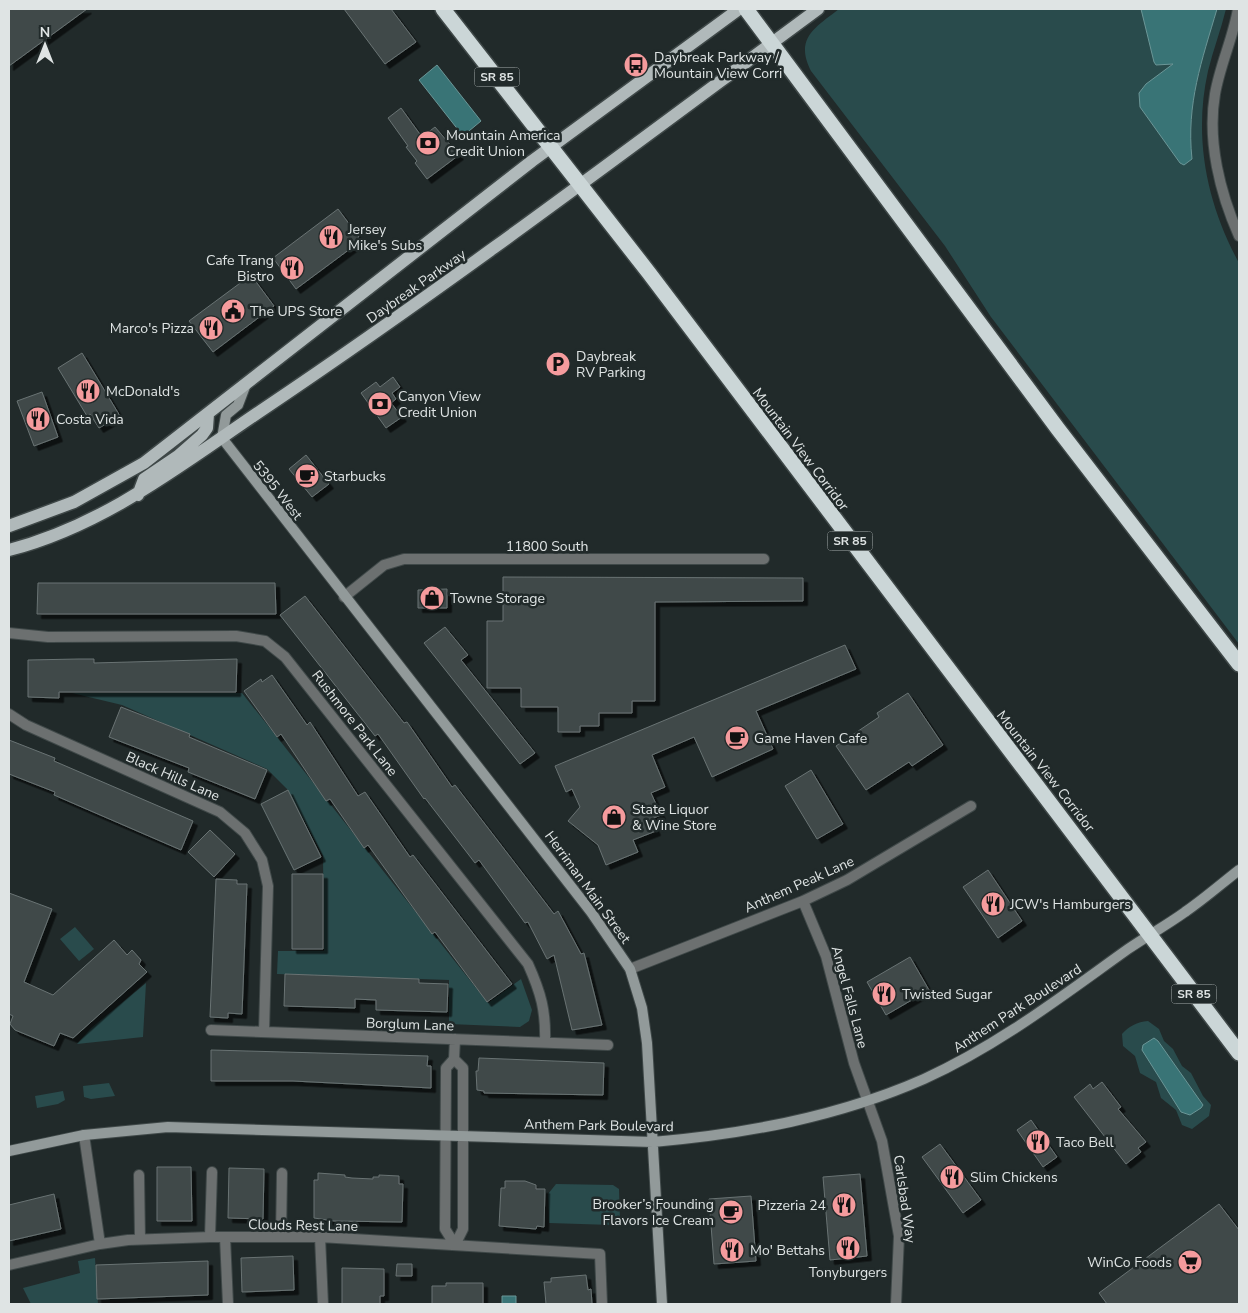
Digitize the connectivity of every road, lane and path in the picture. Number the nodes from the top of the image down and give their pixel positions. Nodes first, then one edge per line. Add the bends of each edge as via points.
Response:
1 (443, 9) edge
2 (739, 9) edge
3 (746, 9) edge
4 (818, 9) edge
5 (1238, 9) edge
6 (772, 43) junction
7 (552, 146) junction
8 (581, 184) junction
9 (1239, 236) edge
10 (246, 384) junction
11 (208, 414) junction
12 (222, 438) junction
13 (138, 495) junction
14 (9, 526) edge
15 (9, 550) edge
16 (313, 558) joint
17 (764, 559) dead end
18 (344, 597) junction
19 (9, 633) edge
20 (1239, 664) edge
21 (9, 714) edge
22 (971, 806) dead end
23 (1239, 870) edge
24 (804, 901) junction
25 (1150, 934) junction
26 (630, 969) junction
27 (212, 1030) dead end
28 (264, 1032) junction
29 (455, 1039) junction
30 (545, 1042) junction
31 (608, 1045) dead end
32 (1239, 1053) edge
33 (454, 1059) junction
34 (868, 1101) junction
35 (84, 1135) junction
36 (446, 1136) junction
37 (462, 1136) junction
38 (653, 1142) junction
39 (9, 1151) edge
40 (212, 1172) dead end
41 (282, 1173) dead end
42 (138, 1175) dead end
43 (281, 1236) junction
44 (210, 1237) junction
45 (225, 1237) junction
46 (320, 1237) junction
47 (140, 1239) junction
48 (100, 1244) junction
49 (455, 1245) junction
50 (9, 1265) edge
51 (228, 1304) edge
52 (323, 1304) edge
53 (602, 1304) edge
54 (662, 1304) edge
55 (896, 1304) edge

1 - 7 highway, Mountain View Corridor / SR 85
2 - 7 main road, Daybreak Parkway
3 - 6 highway
4 - 6 main road, Daybreak Parkway
5 - 9 street via 1219,76 1214,116 1219,173
6 - 8 main road, Daybreak Parkway
6 - 20 highway via 1058,429
7 - 8 highway, Mountain View Corridor / SR 85
7 - 10 main road, Daybreak Parkway
8 - 12 main road, Daybreak Parkway via 436,291
8 - 25 highway, Mountain View Corridor / SR 85
10 - 11 main road, Daybreak Parkway
10 - 12 main road via 238,405 226,415
11 - 13 main road via 207,428 202,435 144,479
11 - 14 main road, Daybreak Parkway via 118,479 74,502
12 - 13 main road, Daybreak Parkway
12 - 16 main road, 5395 West
13 - 15 main road, Daybreak Parkway via 68,530
16 - 18 main road, Herriman Main Street
17 - 18 street, 11800 South via 404,559 384,565
18 - 26 main road, Herriman Main Street via 535,838
19 - 30 street, Rushmore Park Lane via 236,636 265,641 285,657 528,964 541,993 546,1018
21 - 28 street, Black Hills Lane via 26,725 220,812 245,833 262,860 268,886
22 - 24 street, Anthem Peak Lane via 847,880
23 - 25 main road, Anthem Park Boulevard via 1185,912
24 - 26 street, Anthem Peak Lane
24 - 34 street, Angel Falls Lane via 826,956 844,1028
25 - 32 highway, Mountain View Corridor / SR 85
25 - 34 main road, Anthem Park Boulevard via 1072,991 974,1054 924,1079
26 - 38 main road, Herriman Main Street via 642,1008 647,1043
27 - 28 street, Borglum Lane
28 - 29 street, Borglum Lane
29 - 30 street, Borglum Lane
29 - 33 street
30 - 31 street, Borglum Lane
33 - 36 street via 446,1068
33 - 37 street via 463,1068
34 - 38 main road, Anthem Park Boulevard via 785,1124 721,1136
34 - 55 street, Carlsbad Way via 882,1141 898,1236
35 - 36 main road, Anthem Park Boulevard via 168,1128
35 - 39 main road, Anthem Park Boulevard
35 - 48 street
36 - 37 main road, Anthem Park Boulevard
36 - 49 street via 446,1229
37 - 38 main road, Anthem Park Boulevard
37 - 49 street via 463,1229
38 - 54 main road, Herriman Main Street
40 - 44 street
41 - 43 street
42 - 47 street
43 - 45 street, Clouds Rest Lane
43 - 46 street, Clouds Rest Lane
44 - 45 street, Clouds Rest Lane
44 - 47 street, Clouds Rest Lane
45 - 51 street
46 - 49 street, Clouds Rest Lane
46 - 52 street
47 - 48 street, Clouds Rest Lane
48 - 50 street, Clouds Rest Lane
49 - 53 street, Clouds Rest Lane via 600,1254

